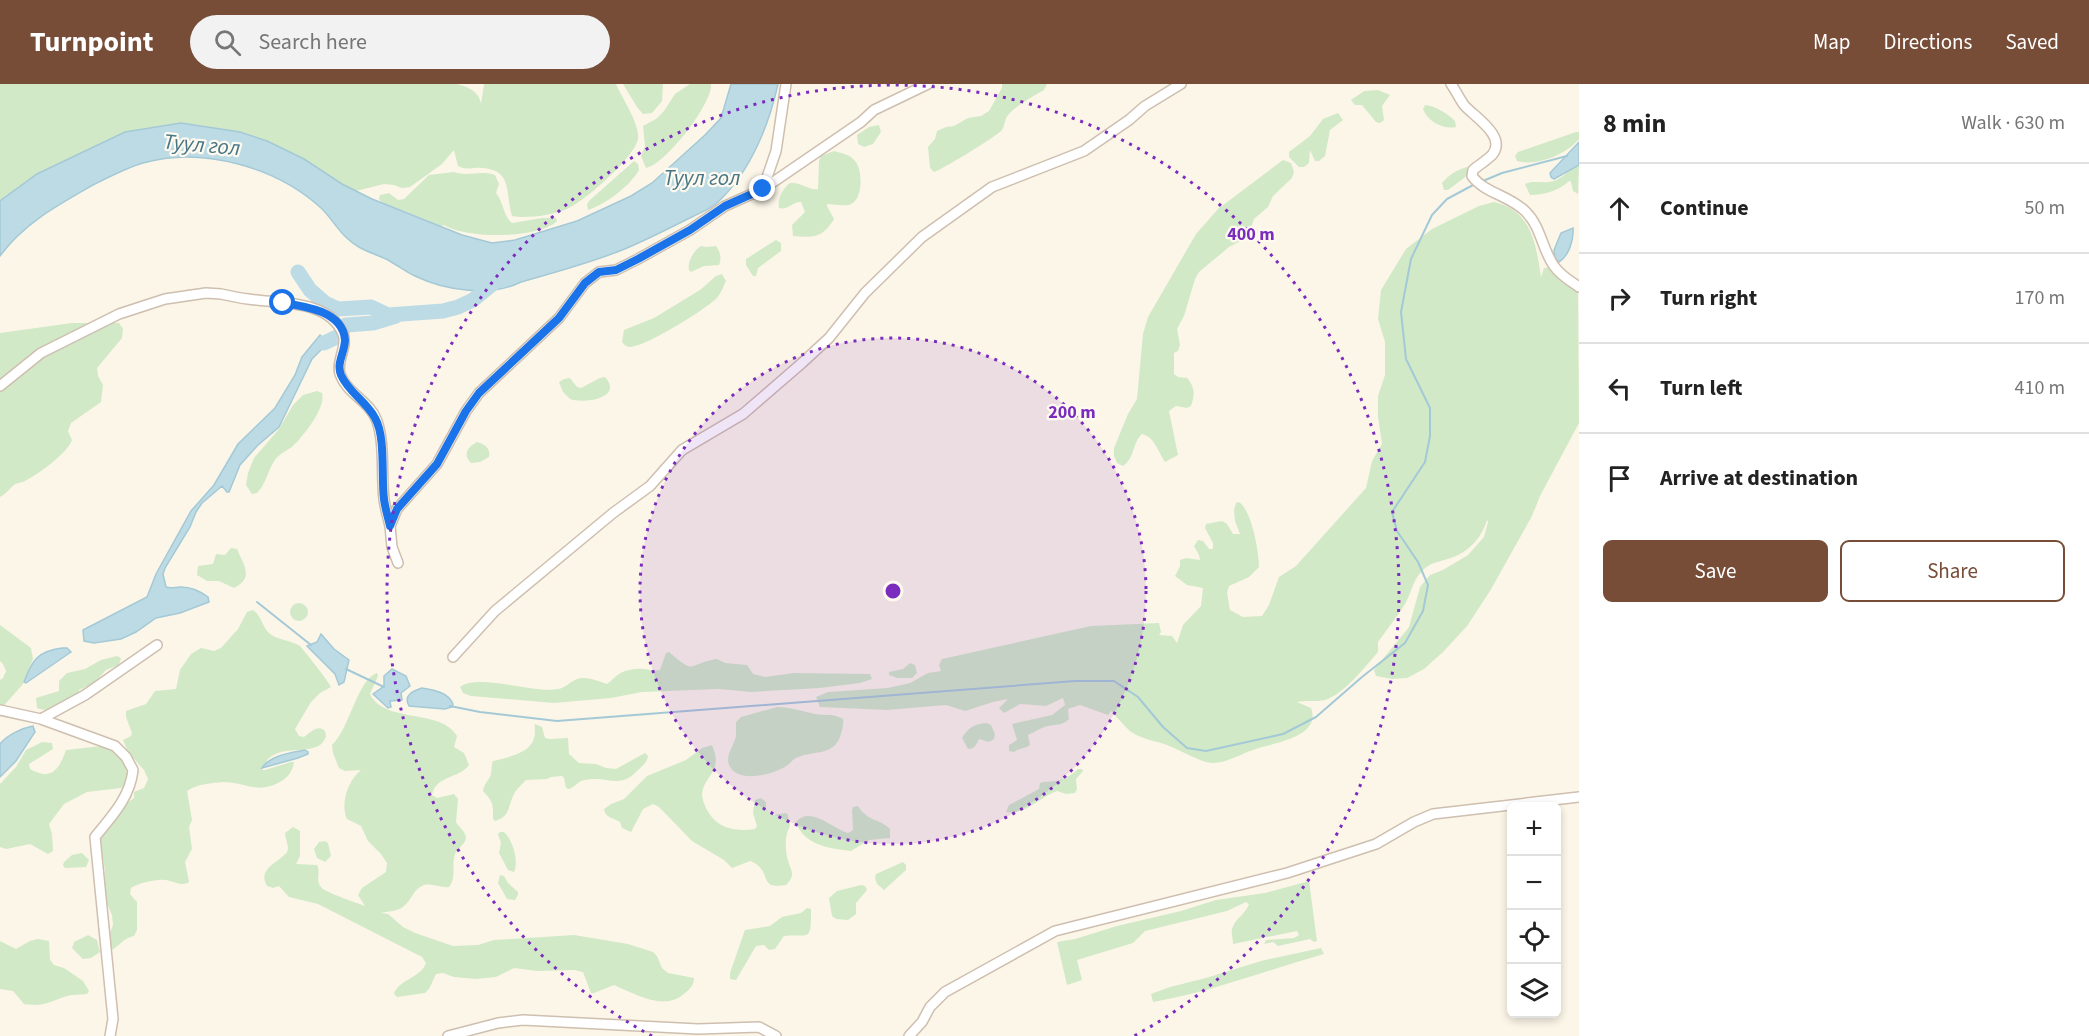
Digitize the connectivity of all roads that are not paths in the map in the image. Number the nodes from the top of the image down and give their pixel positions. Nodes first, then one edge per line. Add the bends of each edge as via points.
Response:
1 (786, 84) edge
2 (928, 84) edge
3 (1181, 84) edge
4 (1451, 84) edge
5 (763, 189) junction
6 (1579, 286) edge
7 (0, 386) edge
8 (390, 526) junction
9 (398, 563) dead end
10 (157, 645) dead end
11 (453, 657) dead end
12 (0, 710) edge
13 (41, 719) junction
14 (1579, 797) edge
15 (110, 1036) edge
16 (448, 1036) edge
17 (776, 1036) edge
18 (909, 1036) edge

1 - 5 street via 776,151
2 - 5 street via 874,110
3 - 11 street via 1084,151 992,187 922,237 865,292 829,338 802,363 743,414 682,450 650,486 495,611
4 - 6 street via 1495,138 1492,154 1473,170 1472,176 1477,183 1523,209 1534,221 1554,266
5 - 8 street via 725,206 638,259 616,270 599,272 585,283 559,318 479,393 437,464 397,509
7 - 8 street via 41,353 119,314 165,298 221,294 315,309 332,318 342,331 345,341 339,372 376,419
8 - 9 street
10 - 13 street via 85,695
12 - 13 street
13 - 15 street via 115,746 133,770 128,792 94,837 113,1019
14 - 18 street via 1433,814 1376,844 1287,873 1055,931 945,992
16 - 17 street via 523,1020 698,1029 759,1027

